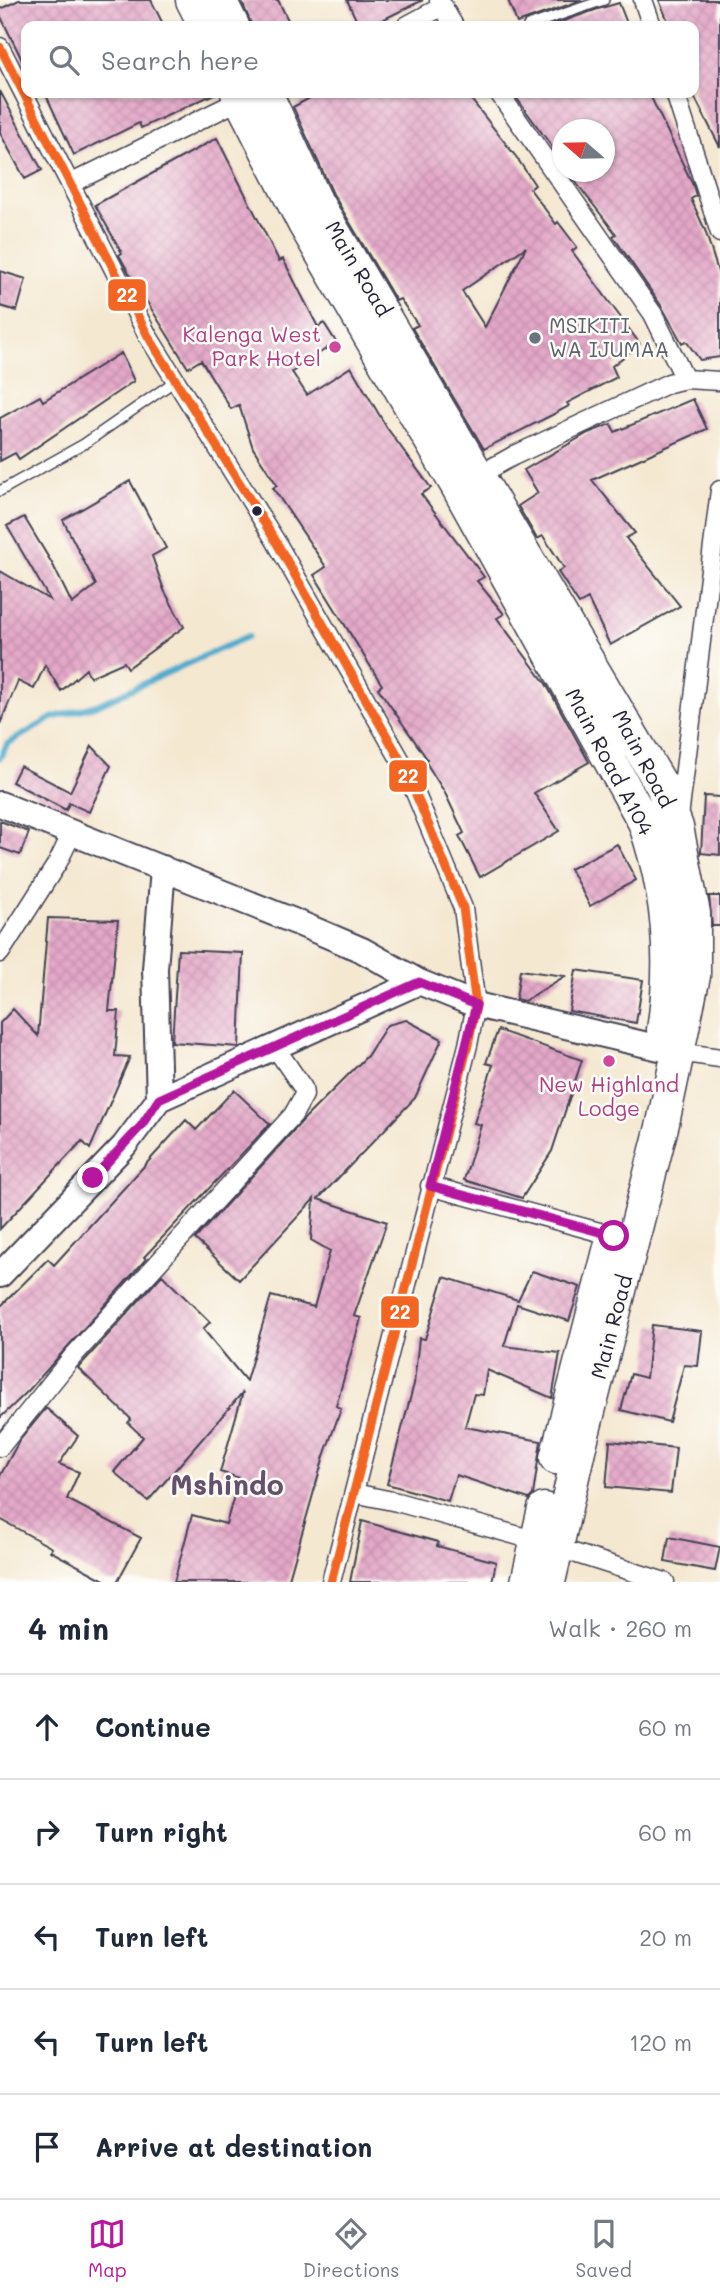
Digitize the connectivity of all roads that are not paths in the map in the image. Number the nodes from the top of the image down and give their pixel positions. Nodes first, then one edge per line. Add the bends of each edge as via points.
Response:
1 (192, 0) edge
2 (220, 0) edge
3 (604, 0) edge
4 (643, 0) edge
5 (446, 2) edge
6 (202, 21) edge
7 (230, 21) edge
8 (414, 21) edge
9 (452, 21) edge
10 (543, 21) edge
11 (650, 21) edge
12 (0, 47) edge
13 (21, 88) edge
14 (26, 98) edge
15 (255, 98) edge
16 (260, 98) edge
17 (260, 98) edge
18 (502, 98) edge
19 (678, 98) edge
20 (70, 184) junction
21 (720, 233) edge
22 (685, 379) junction
23 (175, 381) junction
24 (720, 381) edge
25 (479, 475) junction
26 (720, 490) edge
27 (0, 491) edge
28 (0, 804) edge
29 (663, 830) junction
30 (72, 833) junction
31 (163, 868) junction
32 (0, 953) edge
33 (419, 982) junction
34 (476, 1005) junction
35 (275, 1047) junction
36 (669, 1050) junction
37 (720, 1058) edge
38 (159, 1099) junction
39 (430, 1186) junction
40 (614, 1236) junction
41 (0, 1275) edge
42 (0, 1447) edge
43 (354, 1493) junction
44 (548, 1545) junction
45 (331, 1582) edge
46 (527, 1582) edge
47 (550, 1582) edge
48 (665, 1582) edge

1 - 6 highway
2 - 7 highway
3 - 10 lane
4 - 11 street
5 - 8 street
5 - 9 street
12 - 13 street
14 - 20 street
15 - 20 street
16 - 25 highway, Main Road
17 - 29 highway, Main Road A104 via 304,224
18 - 22 street via 653,314
19 - 21 street
20 - 23 street
22 - 24 street
22 - 25 street via 628,401
23 - 27 lane via 84,444
23 - 34 street via 275,540 405,768 463,908
25 - 29 highway, Main Road via 662,786
26 - 29 street
28 - 30 street
29 - 36 highway, Main Road A104 via 660,868 668,928
30 - 31 street
30 - 32 street
31 - 33 street via 362,950
31 - 38 street via 155,969
33 - 34 street
33 - 35 street
34 - 36 street
34 - 39 street
35 - 38 street
35 - 42 street via 303,1088 293,1115 74,1355
36 - 37 street
36 - 40 highway, Main Road A104
36 - 44 highway, Main Road via 660,1136 579,1450
38 - 41 street via 124,1146
39 - 40 street
39 - 43 street
40 - 44 highway, Main Road A104 via 571,1388
43 - 44 street
43 - 45 street
44 - 46 highway, Main Road A104
44 - 47 highway, Main Road
44 - 48 street

